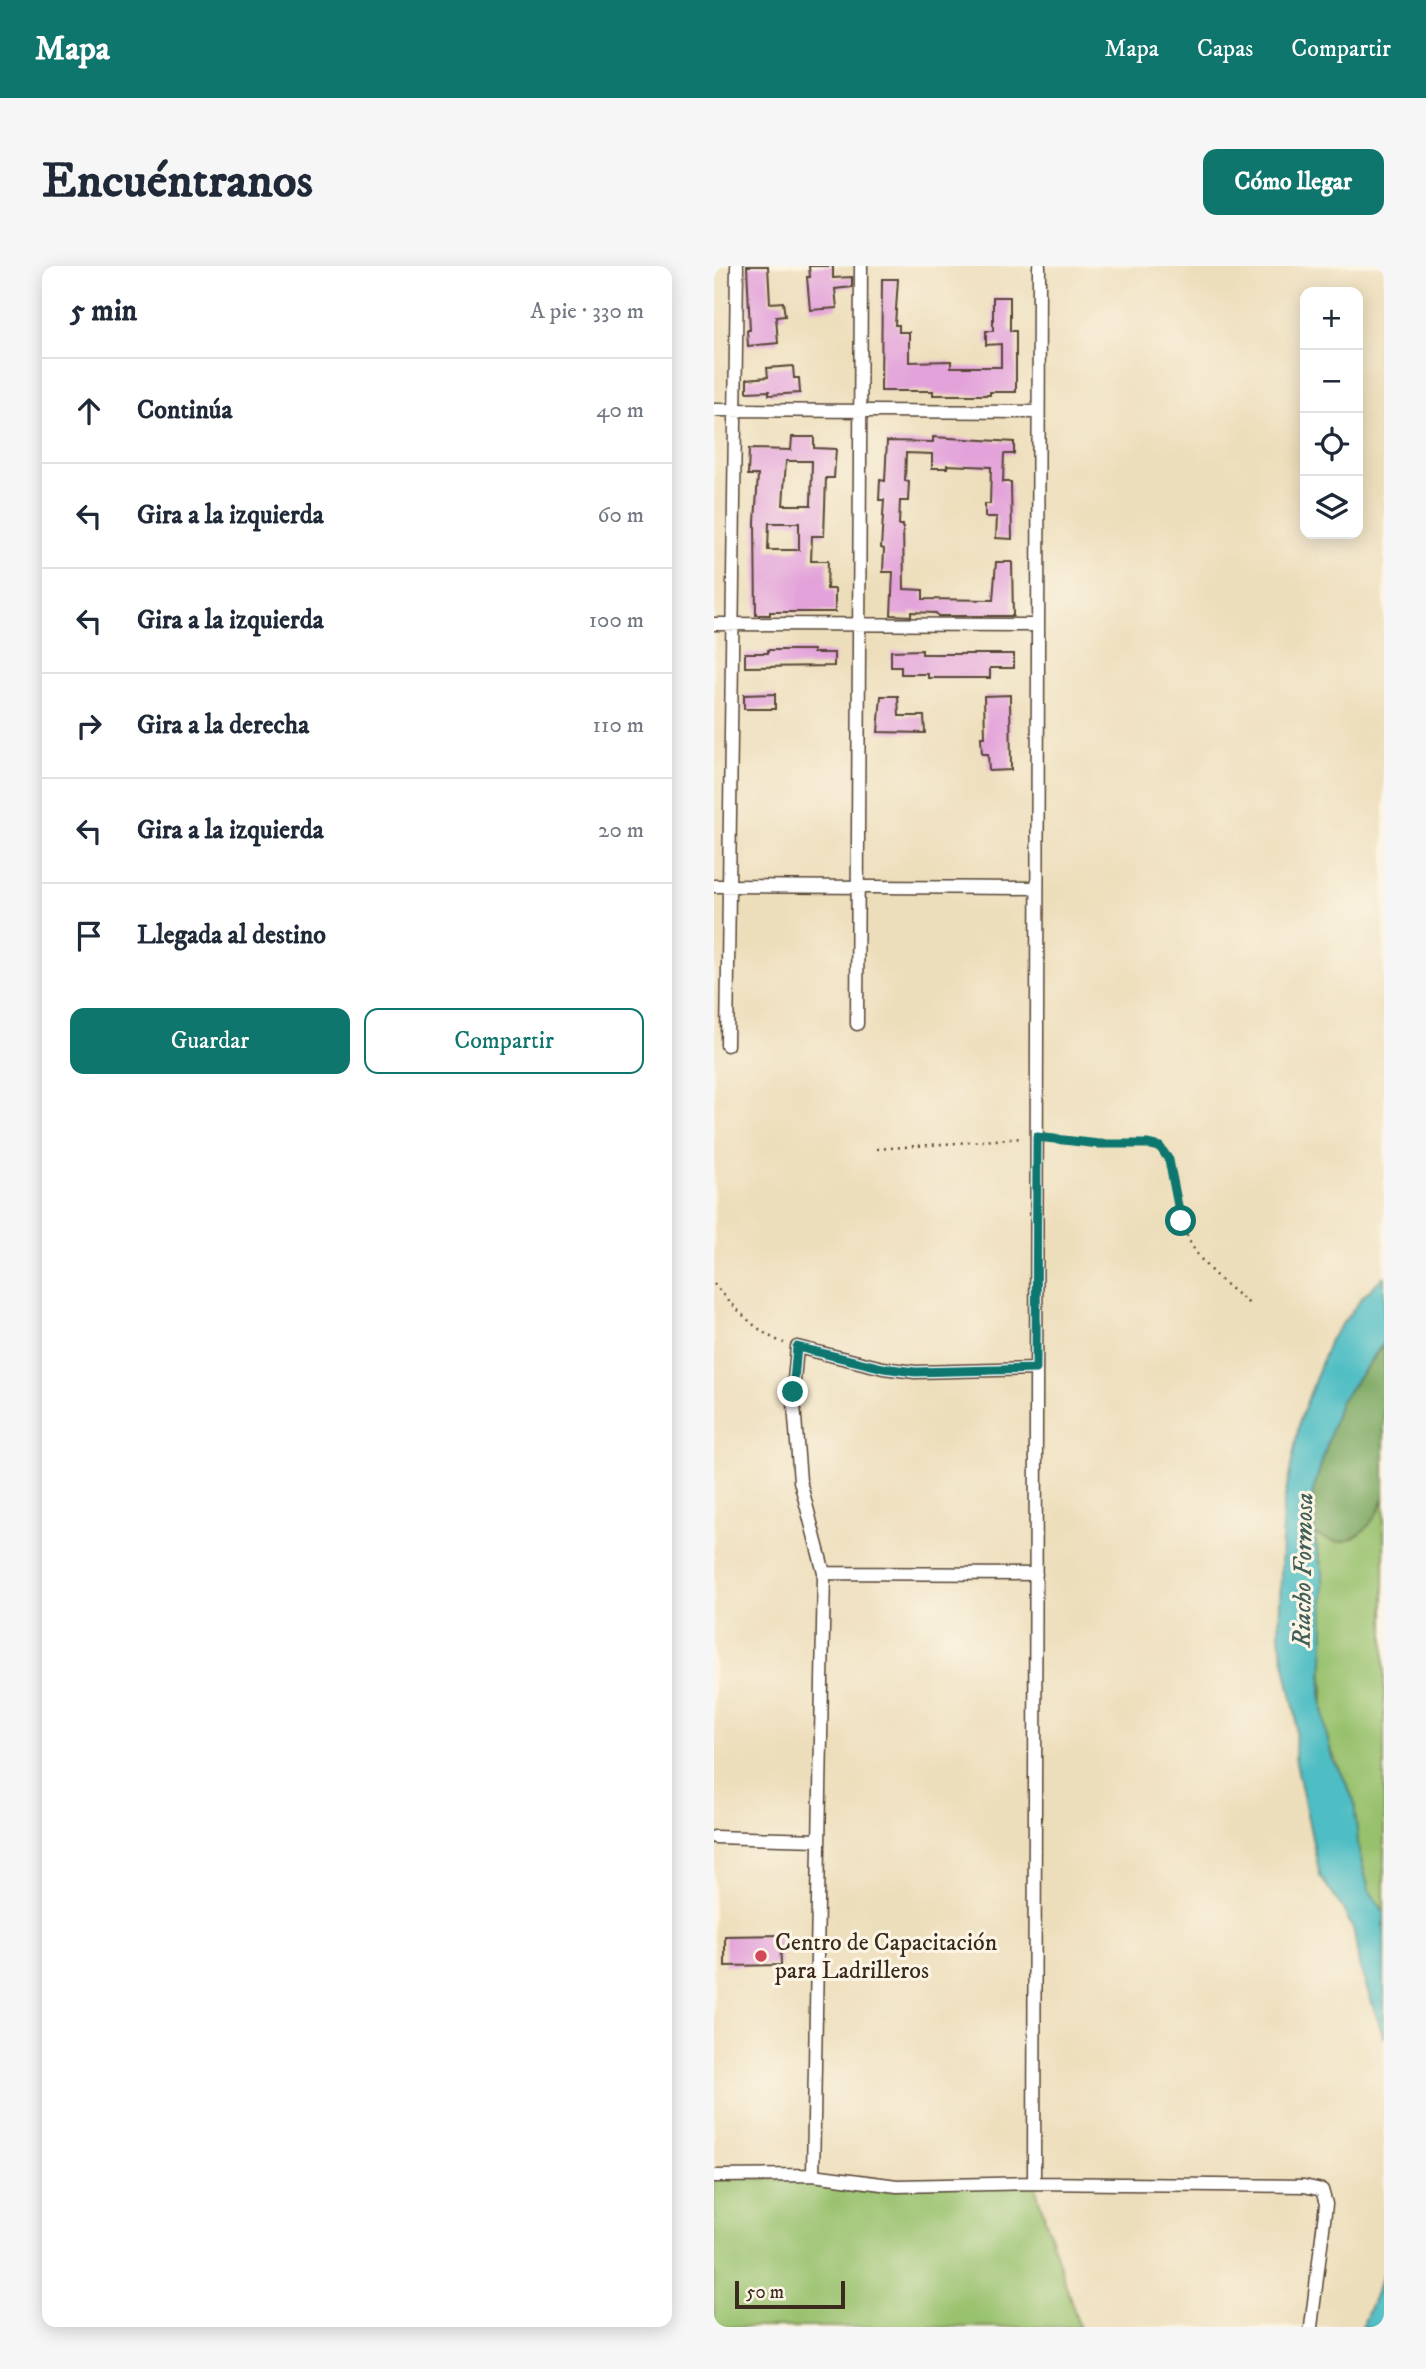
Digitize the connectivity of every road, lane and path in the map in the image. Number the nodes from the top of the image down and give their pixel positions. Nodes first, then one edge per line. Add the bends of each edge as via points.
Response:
1 (737, 266) edge
2 (861, 266) edge
3 (1039, 266) edge
4 (714, 410) edge
5 (734, 410) junction
6 (860, 411) junction
7 (1038, 412) junction
8 (714, 624) edge
9 (732, 624) junction
10 (859, 625) junction
11 (1038, 625) junction
12 (714, 886) edge
13 (728, 887) junction
14 (858, 887) junction
15 (1037, 888) junction
16 (857, 1024) dead end
17 (727, 1045) dead end
18 (1037, 1137) junction
19 (877, 1149) dead end
20 (714, 1284) edge
21 (1251, 1305) dead end
22 (797, 1347) junction
23 (1036, 1369) junction
24 (824, 1573) junction
25 (1036, 1574) junction
26 (714, 1837) edge
27 (818, 1840) junction
28 (813, 2175) junction
29 (714, 2176) edge
30 (1034, 2183) junction
31 (1311, 2327) edge

1 - 5 street
2 - 6 street
3 - 7 street
4 - 5 street
5 - 6 street
5 - 9 street
6 - 7 street
6 - 10 street
7 - 11 street
8 - 9 street
9 - 10 street
9 - 13 street
10 - 11 street
10 - 14 street
11 - 15 street
12 - 13 street
13 - 14 street
13 - 17 street
14 - 15 street
14 - 16 street
15 - 18 street
18 - 19 path
18 - 21 path via 1160,1147 1169,1160 1181,1221 1194,1251 1213,1275
18 - 23 street
20 - 22 path via 740,1313 774,1339
22 - 23 street via 915,1372
22 - 24 street via 793,1392 800,1481
23 - 25 street
24 - 25 street
24 - 27 street
25 - 30 street
26 - 27 street
27 - 28 street
28 - 29 street
28 - 30 street via 897,2186
30 - 31 street via 1304,2186 1322,2190 1326,2204

